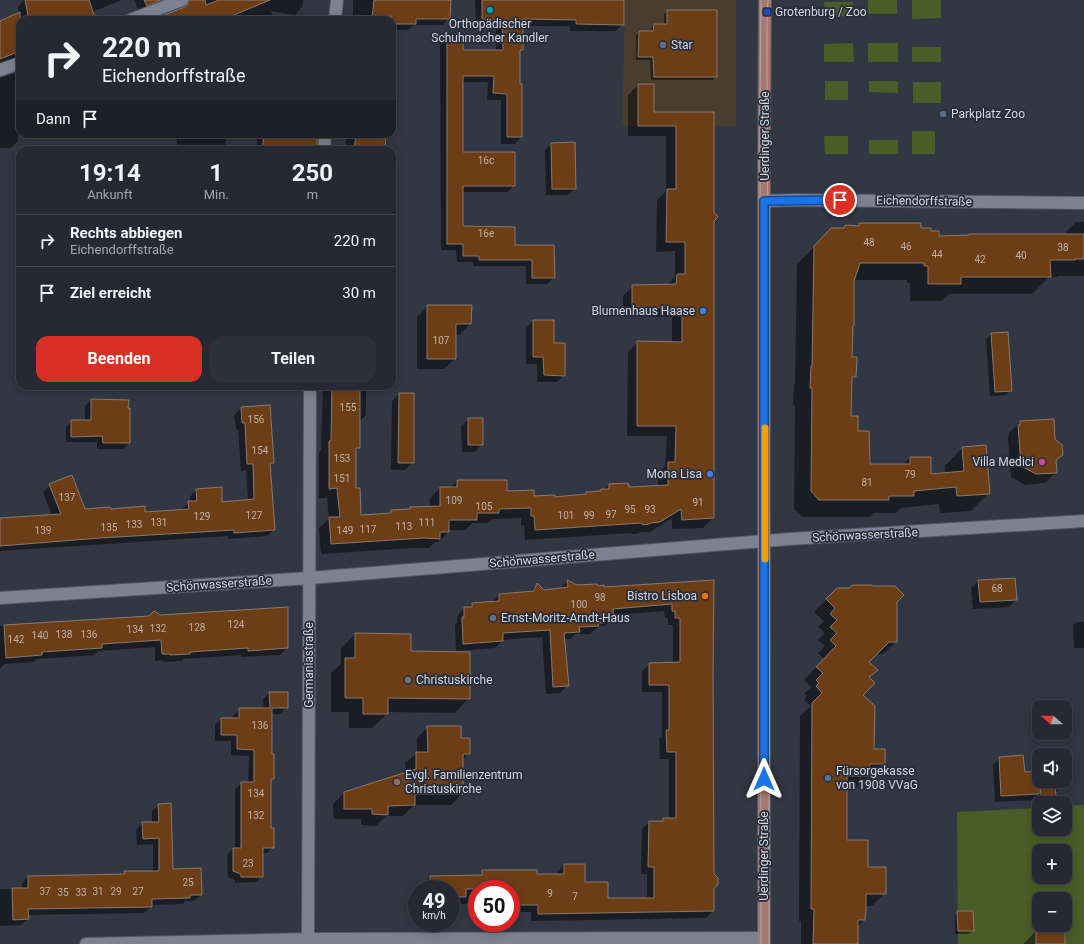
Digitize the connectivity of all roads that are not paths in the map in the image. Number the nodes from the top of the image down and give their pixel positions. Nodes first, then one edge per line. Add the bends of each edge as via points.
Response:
1 (182, 0) edge
2 (337, 0) edge
3 (765, 0) edge
4 (140, 16) edge
5 (335, 16) edge
6 (16, 64) edge
7 (0, 70) edge
8 (764, 201) junction
9 (1084, 203) edge
10 (310, 390) edge
11 (1084, 521) edge
12 (765, 541) junction
13 (310, 578) junction
14 (0, 598) edge
15 (308, 941) edge
16 (764, 941) edge
17 (86, 944) edge

1 - 4 street
2 - 5 street
3 - 8 main road, Uerdinger Straße
6 - 7 street
8 - 9 street, Eichendorffstraße
8 - 12 main road, Uerdinger Straße
10 - 13 street, Germaniastraße
11 - 12 street, Schönwasserstraße
12 - 13 street, Schönwasserstraße
12 - 16 main road, Uerdinger Straße
13 - 14 street, Schönwasserstraße
13 - 15 street, Germaniastraße
15 - 16 street
15 - 17 street

